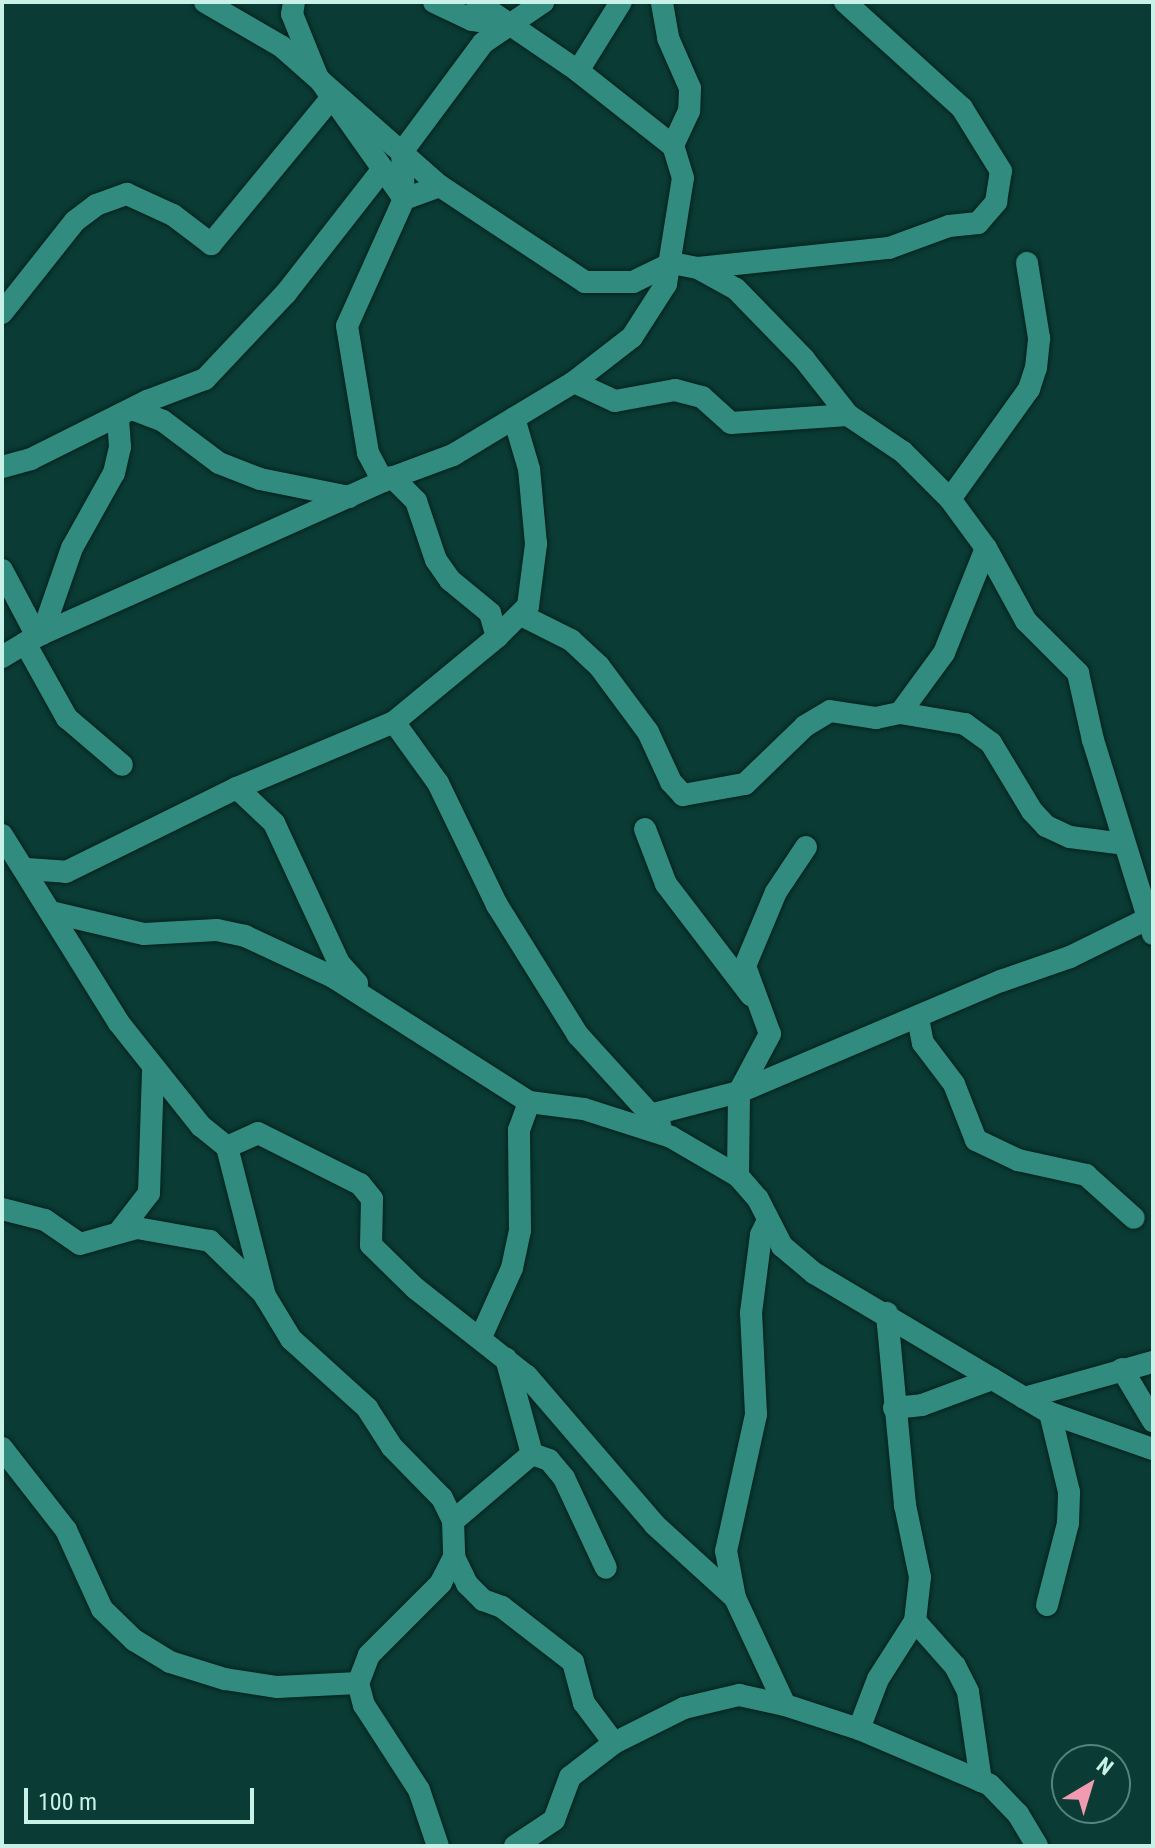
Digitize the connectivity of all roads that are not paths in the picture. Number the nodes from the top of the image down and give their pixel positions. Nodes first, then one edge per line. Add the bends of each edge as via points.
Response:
1 (294, 2) edge
2 (434, 2) edge
3 (477, 2) edge
4 (543, 2) edge
5 (621, 2) edge
6 (661, 2) edge
7 (845, 2) edge
8 (214, 3) edge
9 (510, 26) junction
10 (578, 71) junction
11 (317, 76) junction
12 (332, 97) junction
13 (673, 146) junction
14 (402, 152) junction
15 (383, 169) junction
16 (440, 186) junction
17 (404, 199) junction
18 (672, 263) junction
19 (1027, 263) dead end
20 (698, 268) junction
21 (2, 313) edge
22 (574, 382) junction
23 (125, 413) junction
24 (848, 415) junction
25 (514, 418) junction
26 (2, 467) edge
27 (387, 479) junction
28 (349, 497) junction
29 (950, 499) junction
30 (986, 548) junction
31 (2, 570) edge
32 (521, 615) junction
33 (497, 637) junction
34 (35, 638) junction
35 (2, 657) edge
36 (900, 713) junction
37 (394, 722) junction
38 (122, 765) dead end
39 (237, 788) junction
40 (645, 829) dead end
41 (2, 835) edge
42 (1124, 844) junction
43 (806, 847) dead end
44 (27, 869) junction
45 (55, 913) junction
46 (1150, 927) edge
47 (759, 1003) junction
48 (381, 1007) junction
49 (918, 1018) junction
50 (153, 1072) junction
51 (739, 1092) junction
52 (529, 1102) junction
53 (650, 1115) junction
54 (671, 1137) junction
55 (227, 1147) junction
56 (738, 1176) junction
57 (2, 1209) edge
58 (1134, 1218) dead end
59 (768, 1220) junction
60 (119, 1232) junction
61 (265, 1296) junction
62 (887, 1313) junction
63 (481, 1337) junction
64 (506, 1358) junction
65 (1153, 1362) edge
66 (1122, 1369) junction
67 (992, 1379) junction
68 (1024, 1398) junction
69 (894, 1408) junction
70 (1050, 1413) junction
71 (1153, 1421) edge
72 (2, 1448) edge
73 (1153, 1449) edge
74 (532, 1454) junction
75 (453, 1521) junction
76 (454, 1557) junction
77 (606, 1568) dead end
78 (735, 1598) junction
79 (1047, 1605) dead end
80 (915, 1621) junction
81 (358, 1683) junction
82 (785, 1705) junction
83 (859, 1729) junction
84 (614, 1743) junction
85 (981, 1781) junction
86 (1035, 1845) edge
87 (438, 1846) edge
88 (515, 1846) edge

1 - 11 street via 292,14
2 - 9 street via 472,20
3 - 9 street
4 - 9 street
5 - 10 street
6 - 13 street via 668,38 690,88 689,111
7 - 20 street via 962,108 1001,171 996,202 978,223 949,226 889,248
8 - 11 street
9 - 10 street
9 - 14 street via 483,43
10 - 13 street
11 - 12 street
11 - 14 street
12 - 15 street via 348,127
12 - 21 street via 211,244 173,215 127,194 96,205 75,221
13 - 18 street via 683,178
14 - 16 street
14 - 17 street
15 - 17 street
15 - 23 street via 286,293 205,379
16 - 17 street
16 - 18 street via 585,282 633,282
17 - 27 street via 347,326 368,453
18 - 20 street
18 - 22 street via 666,284 632,337
19 - 29 street via 1039,338 1036,368 1029,389
20 - 24 street via 736,289 804,359
22 - 24 street via 615,401 675,390 702,397 731,423
22 - 25 street
23 - 26 street via 57,448
23 - 28 street via 163,421 219,463 260,479
23 - 34 street via 114,473 72,548
24 - 29 street via 903,452
25 - 27 street via 453,455
25 - 32 street via 529,469 536,544 532,591
27 - 28 street
27 - 33 street via 416,501 436,560 450,580 490,613
28 - 34 street
29 - 30 street
30 - 36 street via 944,653
30 - 42 street via 1014,606 1078,673
31 - 34 street
32 - 33 street
32 - 36 street via 571,640 599,666 648,732 671,782 683,795 745,784 805,726 830,711 876,718
33 - 37 street
34 - 35 street
34 - 38 street via 67,718
36 - 42 street via 965,724 991,743 1046,826 1070,837
37 - 39 street
37 - 53 street via 438,783 497,905 578,1035
39 - 44 street via 66,872
39 - 48 street via 274,823 339,963
40 - 47 street via 666,884 728,971
41 - 44 street
42 - 46 street
43 - 47 street via 776,892 749,948 745,966
44 - 45 street
45 - 48 street via 144,934 217,930 245,936 333,977
45 - 50 street
46 - 49 street
47 - 51 street via 770,1034
48 - 52 street
49 - 51 street
49 - 58 street via 923,1043 954,1084 976,1140 1018,1160 1086,1175
50 - 55 street
50 - 60 street via 149,1193
51 - 53 street
51 - 56 street
52 - 54 street via 584,1109
52 - 63 street via 519,1130 520,1230 512,1268
53 - 54 street
54 - 56 street
55 - 61 street
55 - 63 street via 258,1133 360,1184 372,1199 371,1245 415,1288
56 - 59 street
57 - 60 street via 45,1220 80,1244
59 - 62 street via 795,1260
59 - 78 street via 751,1313 756,1414 726,1551
60 - 61 street via 157,1228 184,1239 210,1241
61 - 75 street via 291,1339 367,1408 392,1447 442,1498
62 - 67 street
62 - 69 street
63 - 64 street
64 - 74 street
64 - 78 street via 655,1525
65 - 66 street
66 - 68 street
66 - 71 street
67 - 68 street
67 - 69 street via 922,1405
68 - 70 street
69 - 80 street via 920,1577
70 - 73 street
70 - 79 street via 1069,1492 1068,1523
72 - 81 street via 66,1530 102,1609 134,1640 170,1662 225,1679 277,1687
74 - 75 street
74 - 77 street via 549,1460 564,1478
75 - 76 street
76 - 81 street via 441,1583 369,1655
76 - 84 street via 467,1584 483,1600 502,1607 573,1662 584,1703
78 - 82 street
80 - 83 street via 878,1679
80 - 85 street via 955,1666 968,1692
81 - 87 street via 364,1705 419,1790
82 - 83 street
82 - 84 street via 739,1695 684,1708
83 - 85 street
84 - 88 street via 570,1777 554,1820
85 - 86 street via 1018,1814

